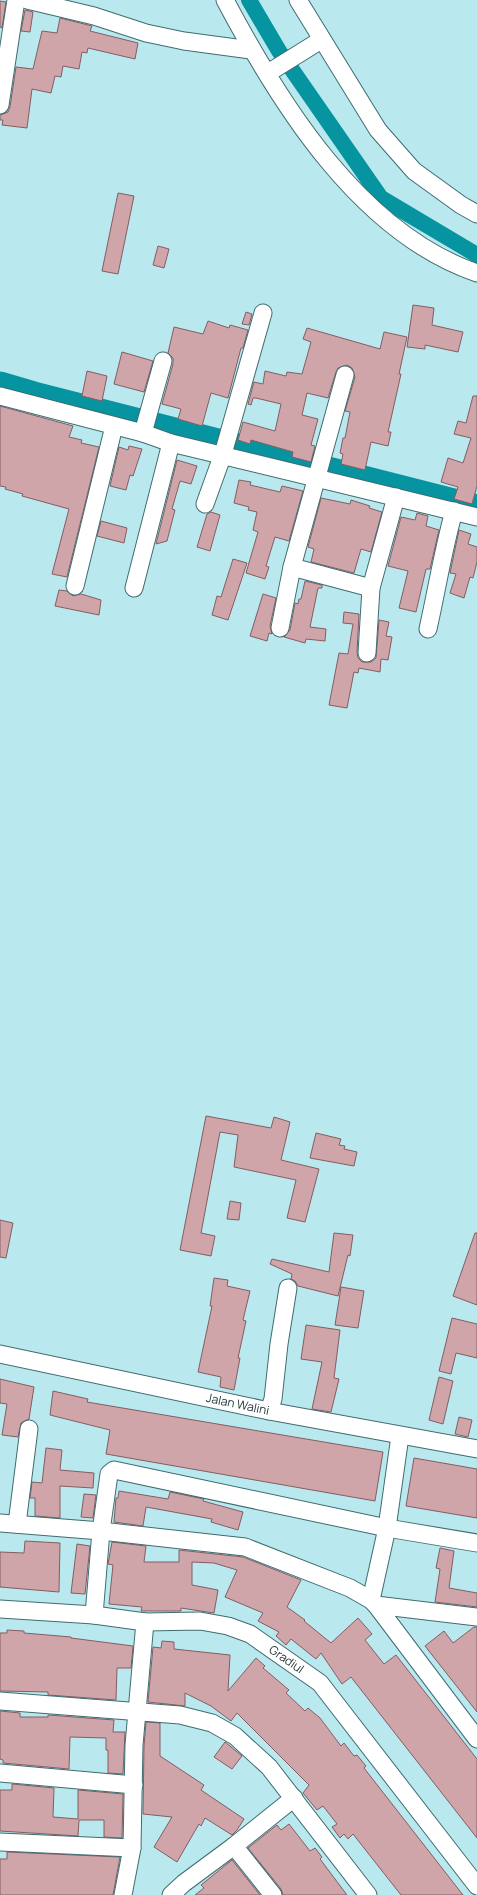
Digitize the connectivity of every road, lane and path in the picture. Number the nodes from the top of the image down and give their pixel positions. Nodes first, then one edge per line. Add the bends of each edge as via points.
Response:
1 (16, 0) edge
2 (27, 0) edge
3 (225, 0) edge
4 (298, 0) edge
5 (316, 43) junction
6 (251, 50) junction
7 (271, 71) junction
8 (0, 106) edge
9 (477, 214) edge
10 (477, 273) edge
11 (264, 313) dead end
12 (163, 361) dead end
13 (345, 375) dead end
14 (0, 396) edge
15 (114, 426) junction
16 (145, 427) junction
17 (171, 443) junction
18 (225, 447) junction
19 (318, 472) junction
20 (396, 497) junction
21 (205, 504) dead end
22 (454, 511) junction
23 (476, 514) edge
24 (292, 567) junction
25 (75, 586) dead end
26 (134, 588) dead end
27 (371, 588) junction
28 (280, 628) dead end
29 (428, 629) dead end
30 (367, 653) dead end
31 (288, 1288) dead end
32 (0, 1354) edge
33 (269, 1411) junction
34 (29, 1428) dead end
35 (400, 1436) junction
36 (477, 1448) edge
37 (0, 1523) edge
38 (17, 1524) junction
39 (387, 1528) junction
40 (101, 1531) junction
41 (477, 1543) edge
42 (373, 1603) junction
43 (0, 1610) edge
44 (94, 1615) junction
45 (477, 1617) edge
46 (145, 1622) junction
47 (0, 1701) edge
48 (136, 1712) junction
49 (477, 1739) edge
50 (0, 1773) edge
51 (134, 1785) junction
52 (294, 1798) junction
53 (0, 1842) edge
54 (234, 1846) junction
55 (132, 1848) junction
56 (477, 1886) edge
57 (188, 1889) edge
58 (123, 1895) edge
59 (171, 1895) edge
60 (273, 1895) edge
61 (368, 1895) edge

1 - 8 street
2 - 6 street via 94,16 146,33
3 - 6 street
4 - 5 street
5 - 7 street
5 - 9 street via 378,130 414,171
6 - 7 street
7 - 10 street via 298,123 361,198 411,240 457,266
11 - 18 street
12 - 16 street
13 - 19 street
14 - 15 street
15 - 16 street
15 - 25 street
16 - 17 street
17 - 18 street
17 - 26 street
18 - 19 street
18 - 21 street
19 - 20 street
19 - 24 street
20 - 22 street
20 - 27 street
22 - 23 street
22 - 29 street via 444,547 444,560
24 - 27 street
24 - 28 street
27 - 30 street
31 - 33 street via 273,1400
32 - 33 street, Jalan Walini
33 - 35 street, Jalan Walini
34 - 38 street
35 - 36 street, Jalan Walini
35 - 39 street
37 - 38 street
38 - 40 street
39 - 40 street via 114,1470 109,1474
39 - 41 street
39 - 42 street
40 - 42 street via 245,1546 350,1588
40 - 44 street
42 - 45 street
42 - 49 street
43 - 44 street, Gradiul
44 - 46 street, Gradiul
46 - 48 street
46 - 56 street, Gradiul via 200,1622 228,1626 250,1634 320,1683
47 - 48 street
48 - 51 street
48 - 52 street via 180,1715 212,1723 235,1736 254,1752
50 - 51 street
51 - 55 street
52 - 54 street
52 - 61 street
53 - 55 street
54 - 57 street
54 - 60 street
55 - 58 street
57 - 59 street

